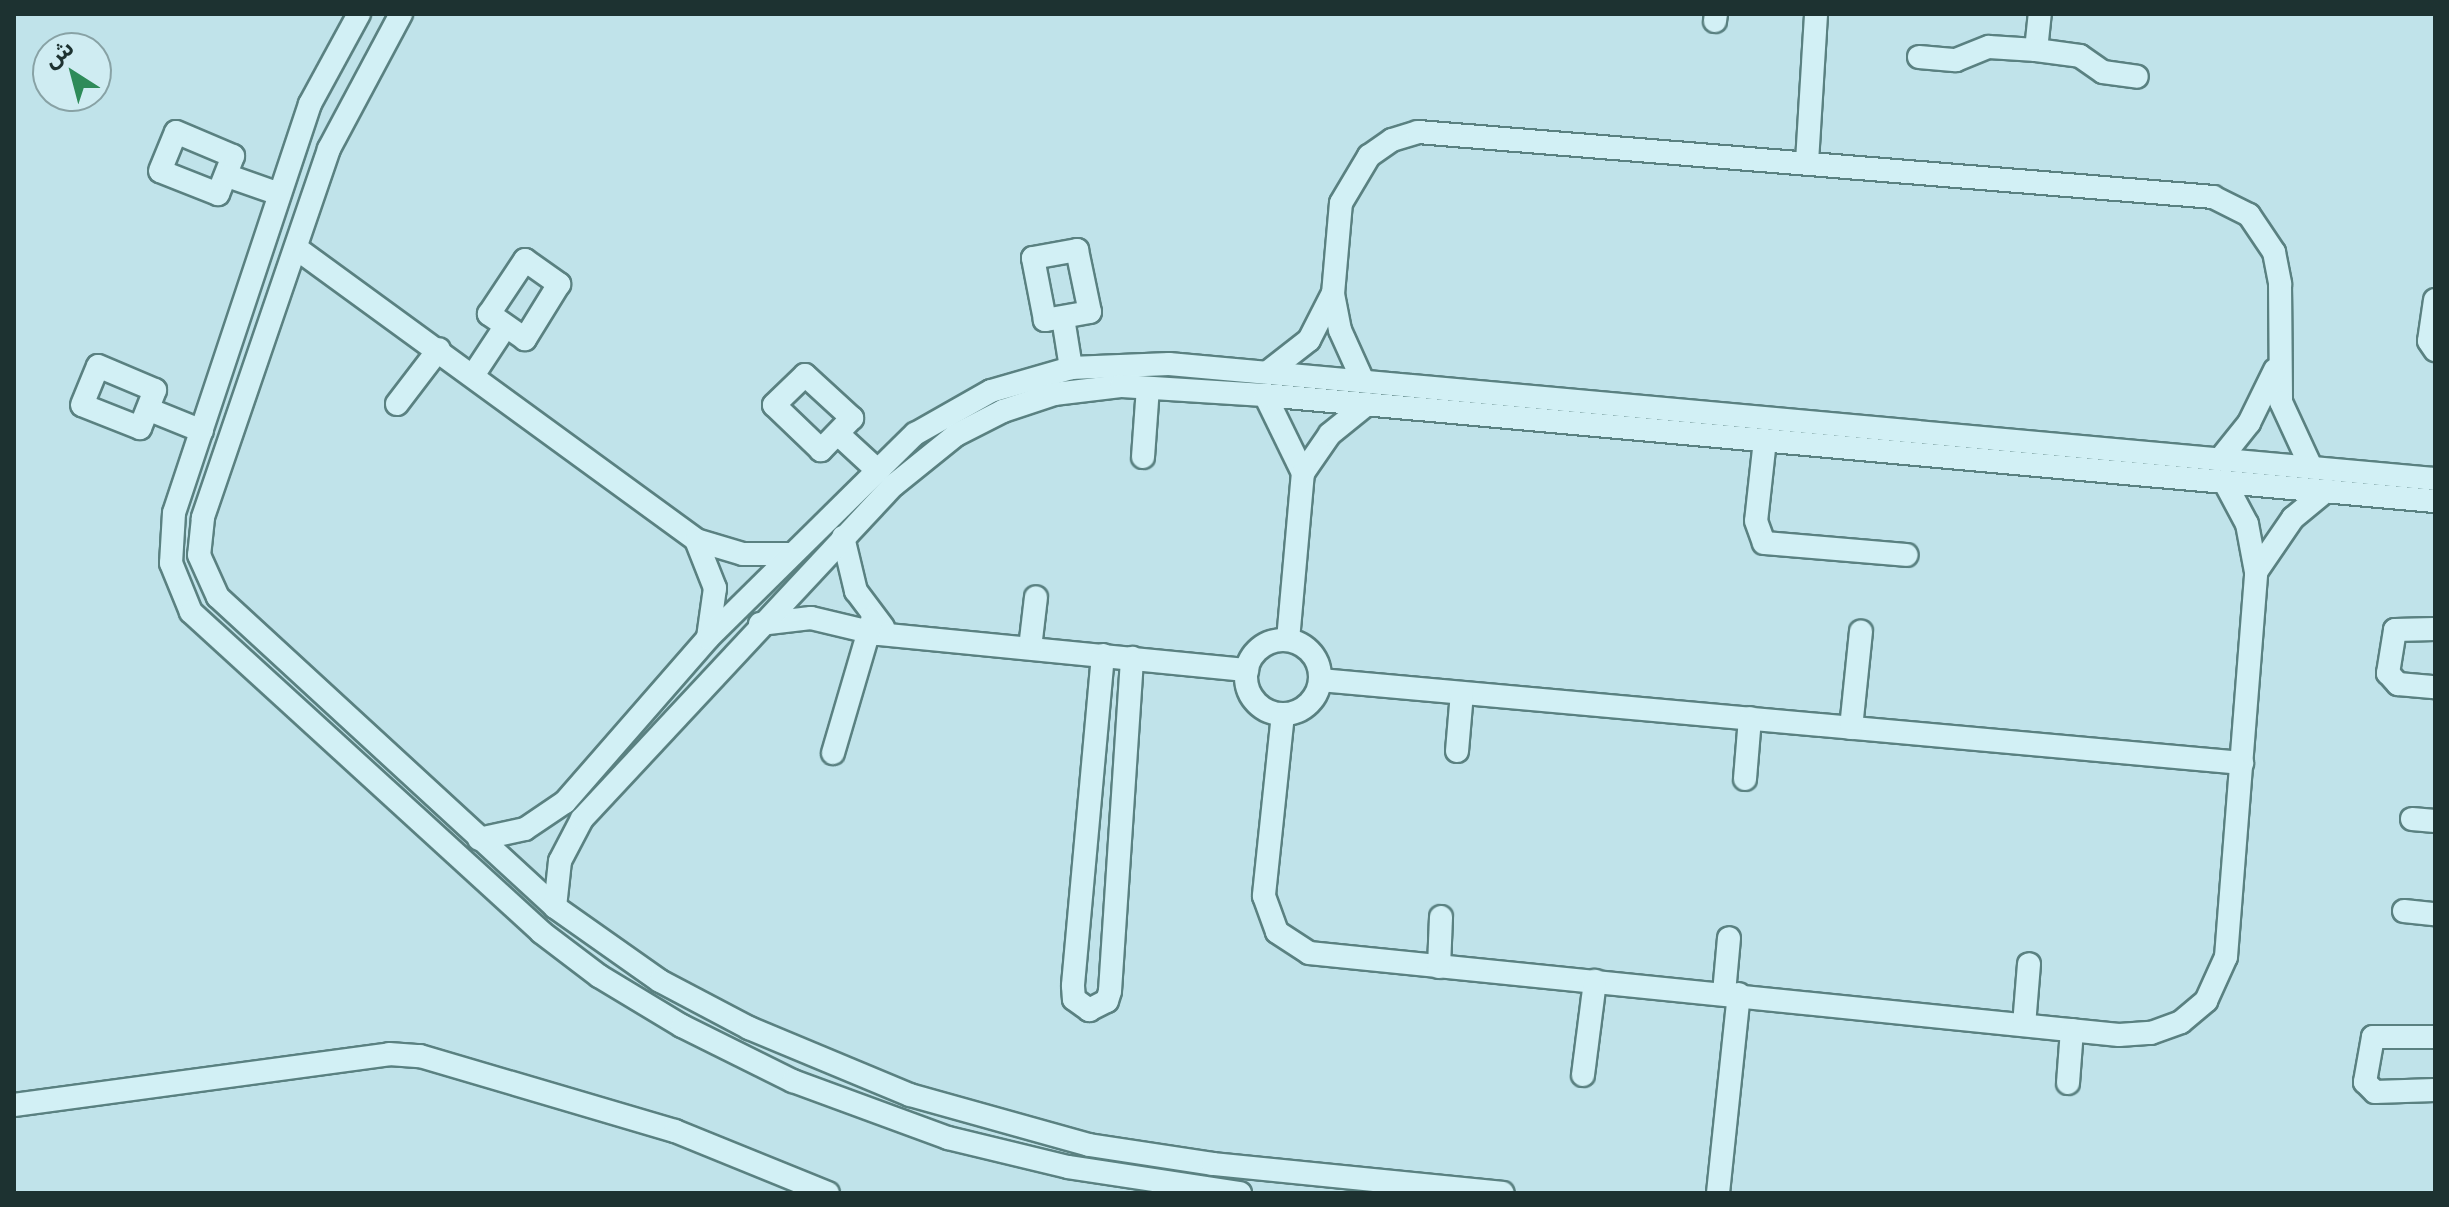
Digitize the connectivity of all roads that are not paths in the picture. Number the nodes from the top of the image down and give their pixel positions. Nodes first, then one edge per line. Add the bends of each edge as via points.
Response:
1 (359, 14) edge
2 (401, 14) edge
3 (1816, 14) edge
4 (2040, 14) edge
5 (2036, 50) junction
6 (1919, 57) dead end
7 (2137, 77) dead end
8 (1807, 162) junction
9 (228, 176) dead end
10 (279, 194) junction
11 (296, 248) junction
12 (1333, 294) junction
13 (2435, 300) edge
14 (1063, 318) dead end
15 (505, 327) dead end
16 (439, 349) junction
17 (2435, 350) edge
18 (2277, 365) junction
19 (1071, 368) junction
20 (1268, 372) junction
21 (474, 374) junction
22 (1363, 381) junction
23 (1148, 388) junction
24 (1437, 388) junction
25 (1265, 395) junction
26 (397, 404) dead end
27 (1367, 404) junction
28 (150, 410) dead end
29 (1435, 412) junction
30 (202, 431) junction
31 (838, 434) dead end
32 (1765, 440) junction
33 (1143, 457) dead end
34 (2311, 467) junction
35 (875, 468) junction
36 (2223, 470) junction
37 (1303, 473) junction
38 (2435, 479) edge
39 (2327, 490) junction
40 (2435, 491) edge
41 (2435, 501) edge
42 (843, 537) junction
43 (696, 540) junction
44 (792, 554) junction
45 (1906, 555) dead end
46 (2256, 572) junction
47 (1036, 597) dead end
48 (760, 624) junction
49 (870, 625) junction
50 (2435, 629) edge
51 (1861, 632) dead end
52 (708, 638) junction
53 (1288, 640) junction
54 (1030, 648) junction
55 (1103, 655) junction
56 (1132, 658) junction
57 (1247, 670) junction
58 (1320, 680) junction
59 (2435, 687) edge
60 (1462, 693) junction
61 (1283, 714) junction
62 (1750, 718) junction
63 (1851, 728) junction
64 (1457, 751) dead end
65 (833, 753) dead end
66 (2242, 763) junction
67 (1745, 779) dead end
68 (565, 802) junction
69 (582, 819) junction
70 (2412, 819) dead end
71 (2435, 821) edge
72 (479, 839) junction
73 (555, 907) junction
74 (2404, 911) dead end
75 (2435, 914) edge
76 (1441, 917) dead end
77 (1729, 938) dead end
78 (2029, 964) dead end
79 (1439, 967) junction
80 (1595, 981) junction
81 (1732, 993) junction
82 (2024, 1025) junction
83 (2072, 1030) junction
84 (2435, 1037) edge
85 (1583, 1075) dead end
86 (2068, 1083) dead end
87 (2435, 1090) edge
88 (14, 1105) edge
89 (1410, 1188) edge
90 (828, 1193) edge
91 (1240, 1193) edge
92 (1503, 1193) edge
93 (1718, 1193) edge

1 - 10 street via 310,104
2 - 11 street via 346,110
3 - 8 street
4 - 5 street
5 - 6 street via 1998,46 1956,60
5 - 7 street via 2080,56 2103,72
8 - 12 street via 1432,131 1405,135 1369,156 1345,190
8 - 18 street via 2227,201 2258,225 2274,252 2280,284
9 - 10 street
10 - 30 street
11 - 16 street
11 - 72 street via 203,518 203,571 228,608
12 - 20 street via 1309,340
12 - 22 street via 1340,330
13 - 17 street via 2429,341
14 - 19 street
15 - 21 street
16 - 21 street
16 - 26 street
18 - 34 street via 2286,420
18 - 36 street
19 - 20 street via 1147,362
19 - 35 street via 1018,381 965,404 915,434
20 - 22 street
21 - 43 street
22 - 24 street
23 - 25 street
23 - 33 street
23 - 42 street via 1095,387 1054,394 979,422 913,467
24 - 29 street
24 - 36 street
25 - 27 street
25 - 37 street
27 - 29 street
27 - 37 street via 1330,434
28 - 30 street
29 - 32 street
30 - 91 street via 170,538 175,579 191,612 569,955 737,1055 896,1121 1068,1167
31 - 35 street
32 - 36 street
32 - 45 street via 1756,521 1764,543
34 - 36 street
34 - 38 street
35 - 44 street
36 - 39 street
36 - 46 street via 2247,524
37 - 53 street
39 - 41 street
39 - 46 street via 2293,518
40 - 41 street
42 - 48 street
42 - 49 street
43 - 44 street via 743,554
43 - 52 street via 715,588
44 - 52 street
46 - 66 street
47 - 54 street
48 - 49 street via 811,618
48 - 69 street
49 - 54 street via 894,634
49 - 65 street
50 - 59 street via 2395,630 2388,673 2398,684
51 - 63 street
52 - 68 street
53 - 57 street via 1262,646
53 - 58 street via 1312,653
54 - 55 street
55 - 56 street
55 - 56 street via 1073,986 1074,999 1089,1010 1107,1001 1110,991
56 - 57 street
57 - 61 street via 1247,688 1257,704
58 - 60 street
58 - 61 street via 1308,704
60 - 62 street
60 - 64 street
61 - 79 street via 1264,896 1270,921 1286,941 1309,953
62 - 63 street
62 - 67 street
63 - 66 street
66 - 83 street via 2228,942 2215,988 2194,1012 2167,1029 2135,1035
68 - 69 street
68 - 72 street via 525,829
69 - 73 street via 560,861
70 - 71 street
72 - 73 street
73 - 89 street via 618,954 704,1006 853,1074 969,1115 1151,1156
74 - 75 street
76 - 79 street
77 - 81 street
78 - 82 street
79 - 80 street
80 - 81 street
80 - 85 street
81 - 82 street
81 - 93 street
82 - 83 street
83 - 86 street
84 - 87 street via 2373,1037 2365,1082 2375,1092
88 - 90 street via 389,1054 420,1056 675,1131
89 - 92 street

